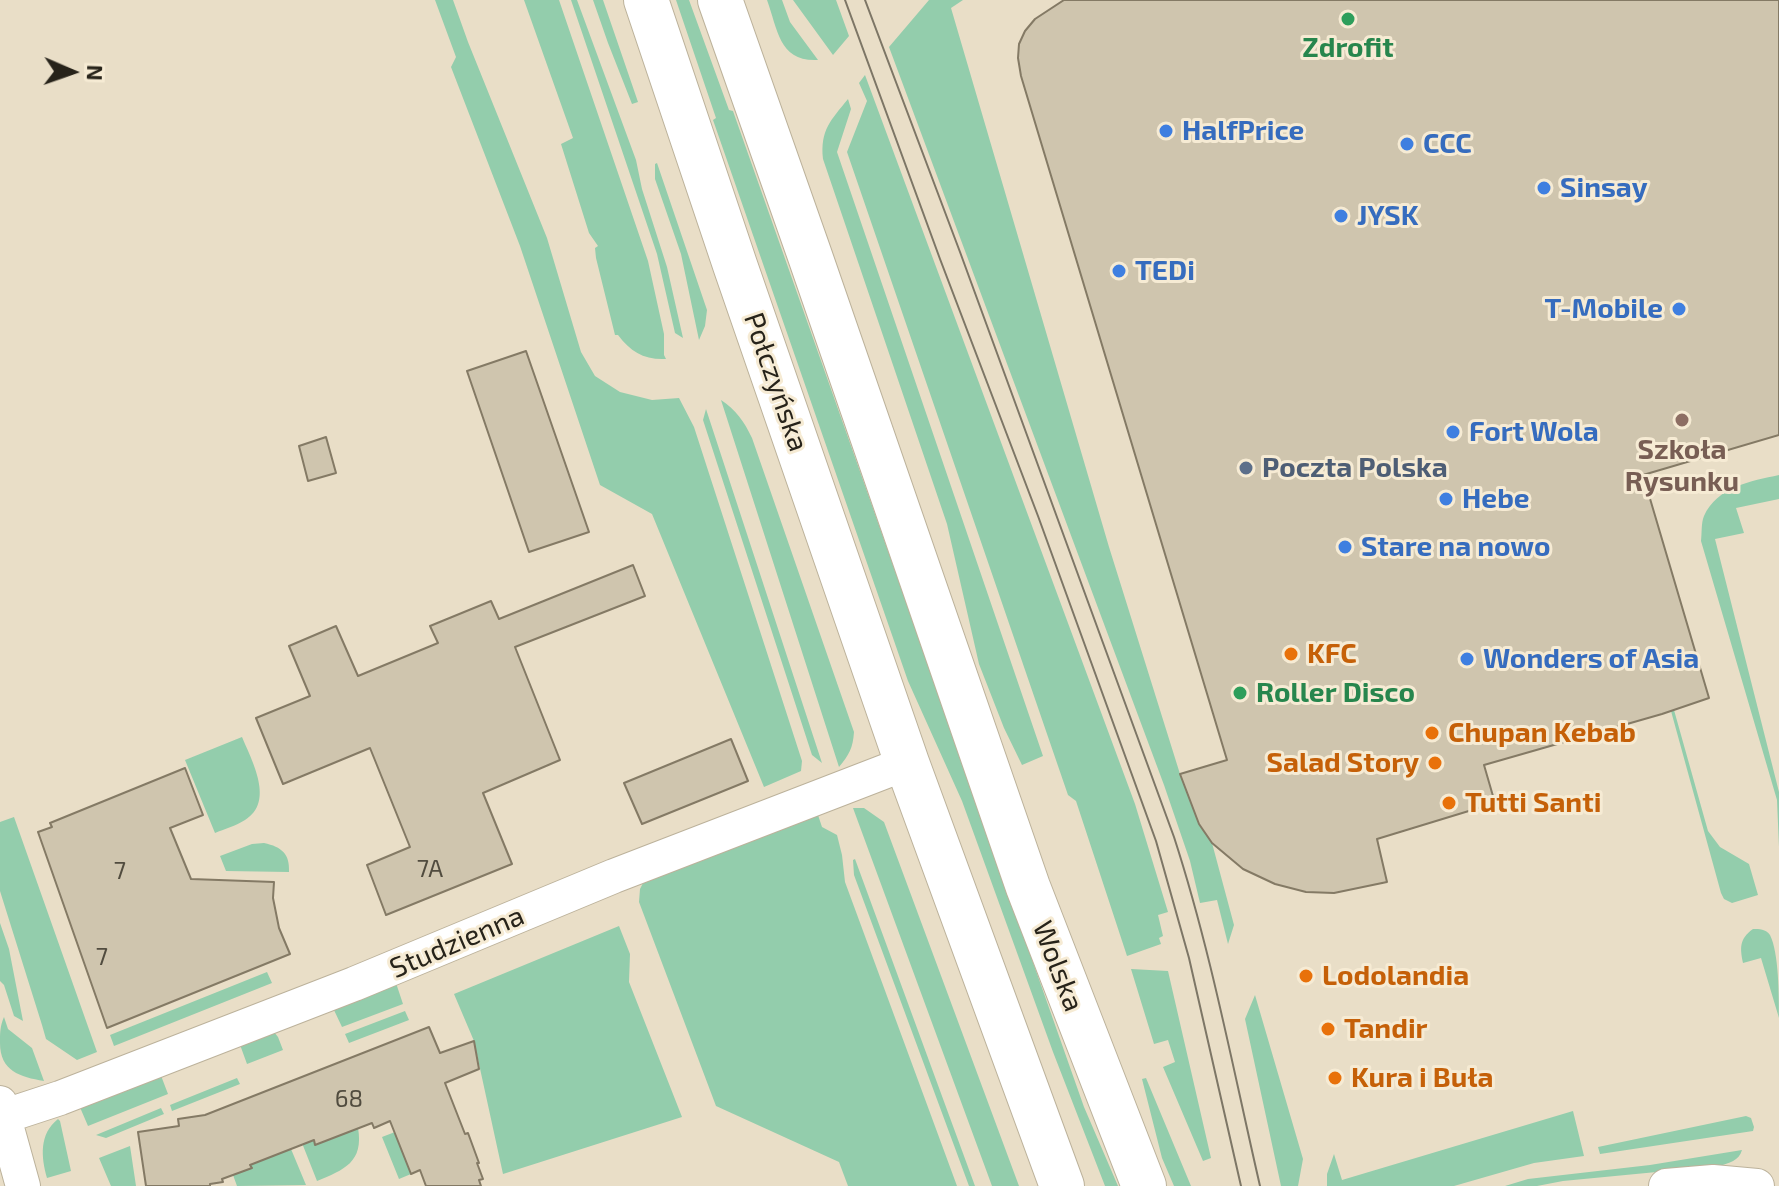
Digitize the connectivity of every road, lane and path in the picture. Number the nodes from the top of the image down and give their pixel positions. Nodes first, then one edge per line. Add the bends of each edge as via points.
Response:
1 (646, 0) edge
2 (720, 0) edge
3 (907, 763) junction
4 (2, 1110) edge
5 (23, 1186) edge
6 (1062, 1186) edge
7 (1144, 1186) edge
8 (1666, 1186) edge
9 (1757, 1186) edge

1 - 3 main road, Połczyńska
2 - 7 main road, Wolska via 1028,887
3 - 4 street, Studzienna via 60,1098
3 - 6 main road
4 - 5 street
8 - 9 street

